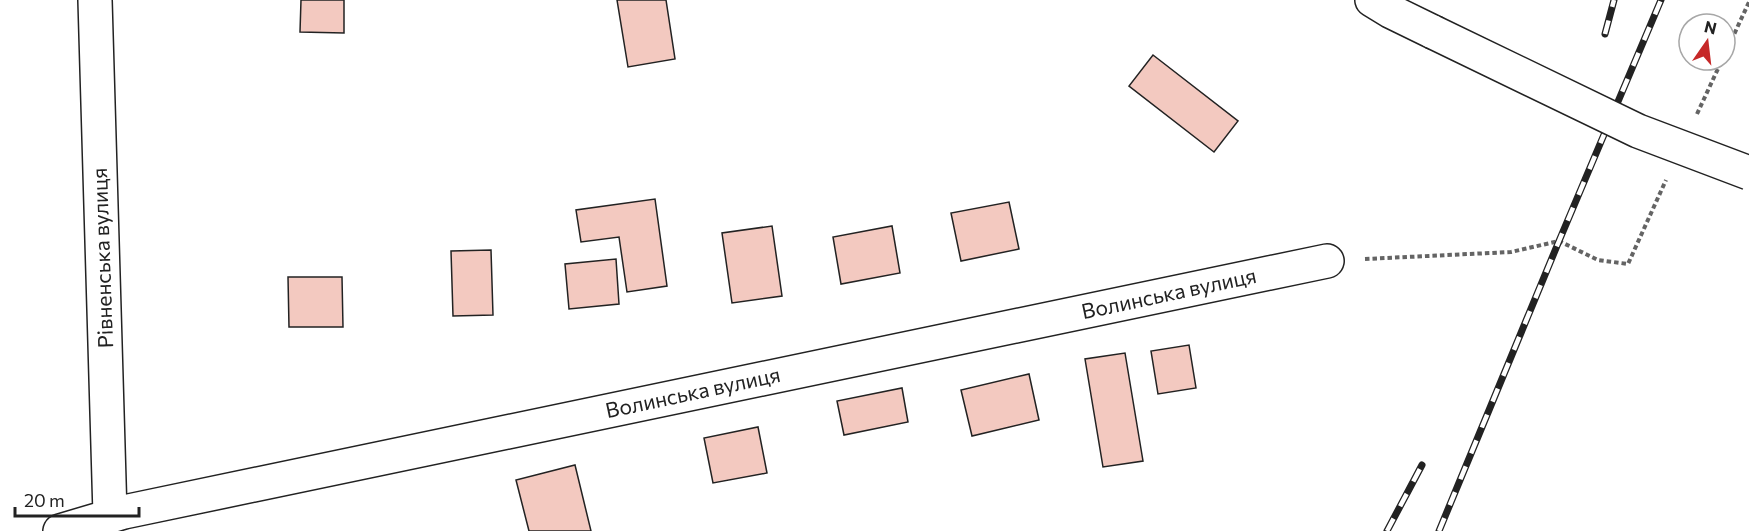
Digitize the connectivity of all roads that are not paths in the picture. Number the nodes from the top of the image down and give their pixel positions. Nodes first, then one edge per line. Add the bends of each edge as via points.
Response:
1 (95, 0) edge
2 (1372, 0) edge
3 (1749, 173) edge
4 (1327, 261) road end
5 (121, 519) edge
6 (60, 531) edge

1 - 5 street, Рівненська вулиця
2 - 3 street, bridge via 1638,131
4 - 5 street, Волинська вулиця
5 - 6 street, Волинська вулиця

